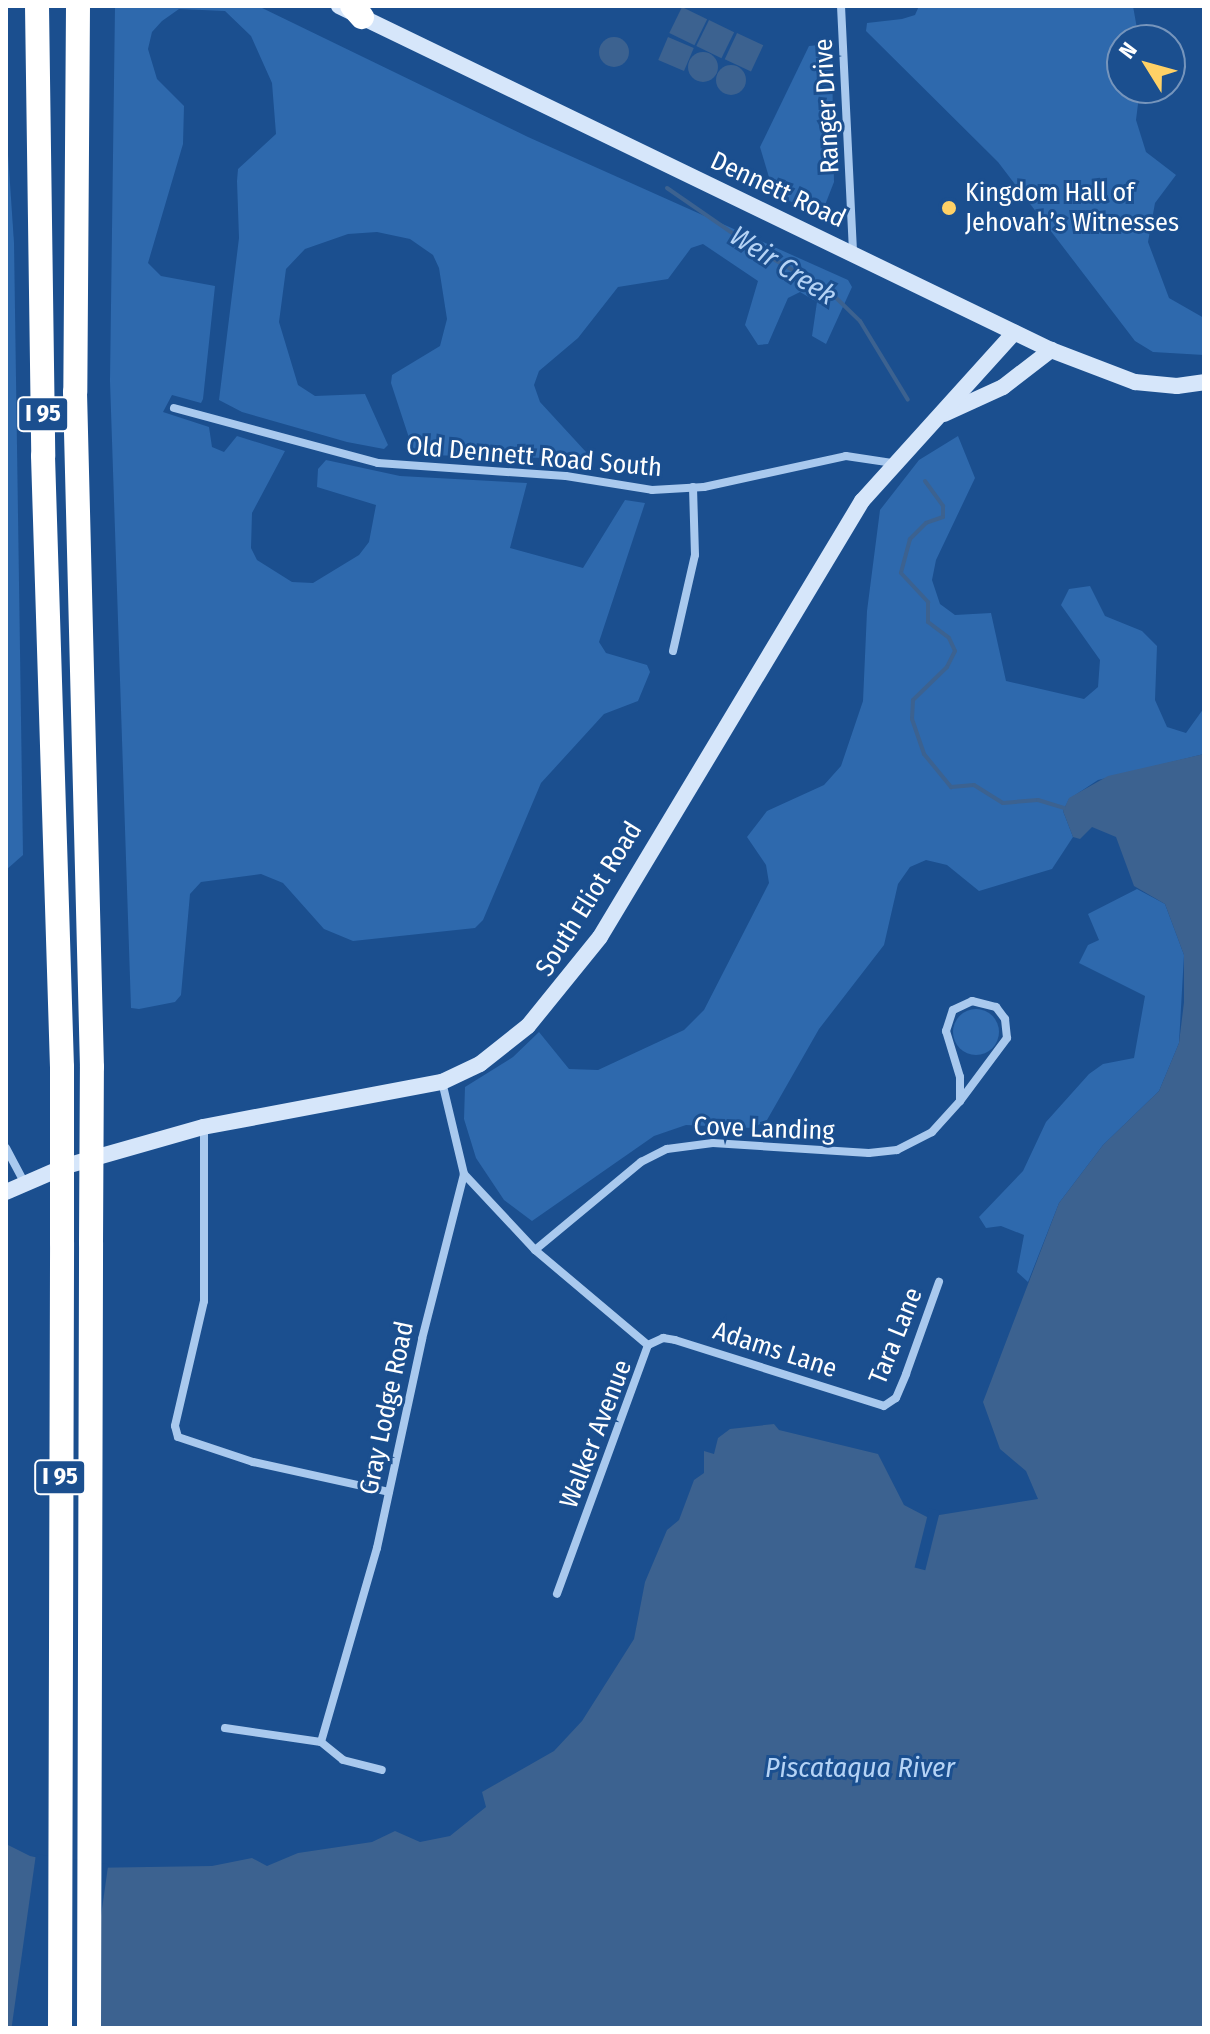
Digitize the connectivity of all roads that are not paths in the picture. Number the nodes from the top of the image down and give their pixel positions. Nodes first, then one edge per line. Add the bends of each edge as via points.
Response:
1 (22, 6) edge
2 (37, 6) edge
3 (78, 6) edge
4 (339, 6) edge
5 (841, 6) edge
6 (357, 12) edge
7 (41, 161) junction
8 (853, 252) junction
9 (1014, 333) junction
10 (1051, 350) junction
11 (1204, 382) edge
12 (174, 408) dead end
13 (942, 415) junction
14 (893, 463) junction
15 (693, 487) junction
16 (673, 651) dead end
17 (442, 1082) junction
18 (960, 1101) junction
19 (203, 1127) junction
20 (6, 1148) edge
21 (464, 1174) junction
22 (25, 1183) junction
23 (6, 1192) edge
24 (535, 1250) junction
25 (939, 1282) dead end
26 (648, 1345) junction
27 (889, 1404) joint
28 (389, 1492) junction
29 (557, 1594) dead end
30 (225, 1728) dead end
31 (321, 1742) junction
32 (382, 1770) dead end
33 (60, 2028) edge
34 (89, 2028) edge

1 - 7 highway
2 - 7 highway, I 95
3 - 34 highway, I 95, bridge via 75,392 92,1067
4 - 6 main road, Dennett Road
5 - 8 street, Ranger Drive
6 - 8 main road, Dennett Road
7 - 33 highway, I 95, bridge via 62,1067
8 - 9 main road, Dennett Road
9 - 10 main road, Dennett Road
9 - 13 main road, South Eliot Road
10 - 11 main road, Dennett Road via 1135,382
10 - 13 main road via 1003,387
12 - 15 street, Old Dennett Road South via 378,463 566,476 652,490
13 - 14 main road, South Eliot Road
14 - 15 street, Old Dennett Road South via 846,456
14 - 17 main road, South Eliot Road via 821,564 586,959 528,1026 480,1064
15 - 16 street via 695,555
17 - 19 main road, South Eliot Road
17 - 21 street, Gray Lodge Road
18 - 18 street, Cove Landing via 1007,1038 1005,1019 990,1002 962,1004 947,1019
18 - 24 street, Cove Landing via 920,1140 882,1153 713,1143 667,1149 641,1162
19 - 22 main road, South Eliot Road via 118,1149
19 - 28 street via 204,1301 175,1426 178,1437 253,1462
20 - 22 street
21 - 24 street, Walker Avenue
21 - 28 street, Gray Lodge Road
22 - 23 main road, South Eliot Road
24 - 26 street, Walker Avenue
25 - 27 street, Tara Lane via 906,1374
26 - 27 street, Adams Lane via 663,1338 675,1340 770,1374 879,1406
26 - 29 street, Walker Avenue
28 - 31 street, Gray Lodge Road
30 - 31 street
31 - 32 street via 343,1760

